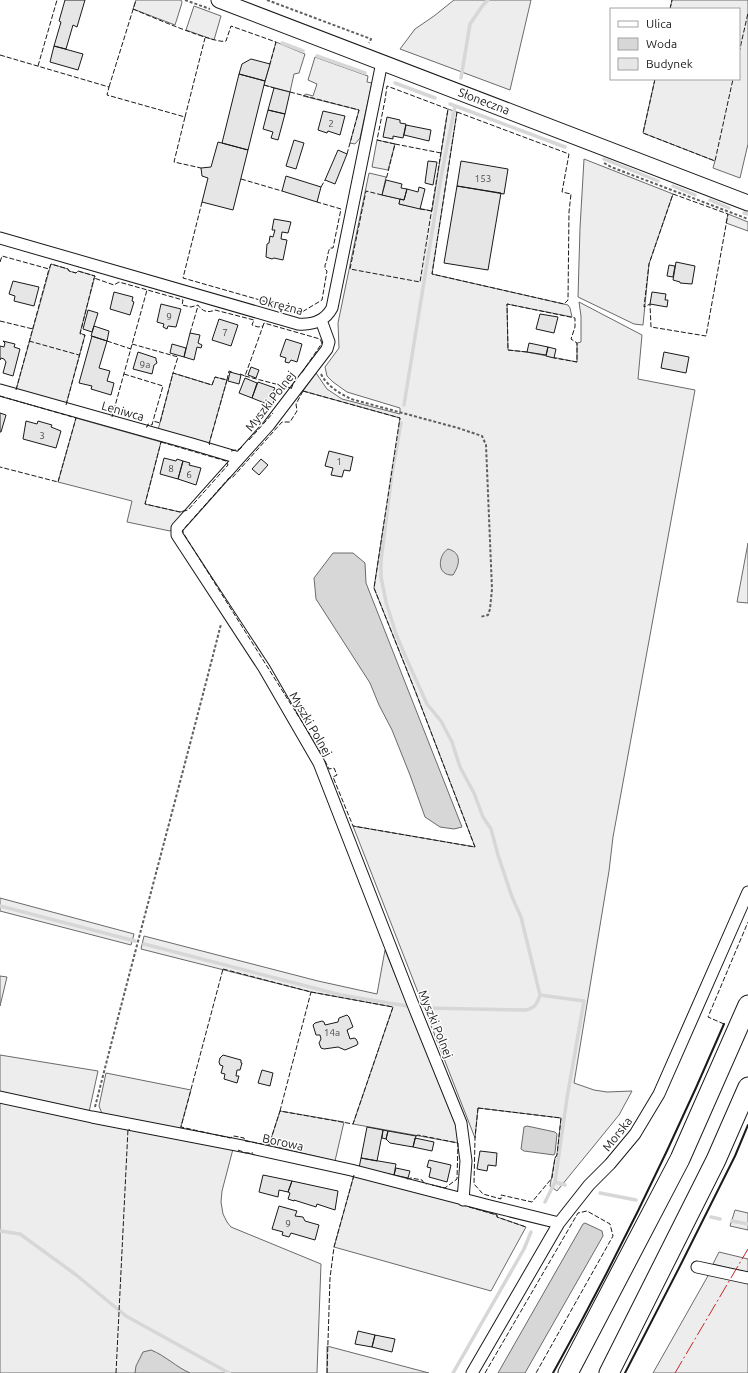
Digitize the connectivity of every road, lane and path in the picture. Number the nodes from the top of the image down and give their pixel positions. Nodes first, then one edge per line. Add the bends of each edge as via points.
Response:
1 (219, 0) edge
2 (267, 0) edge
3 (368, 45) dead end
4 (382, 62) junction
5 (748, 202) edge
6 (0, 239) edge
7 (321, 320) junction
8 (316, 362) junction
9 (0, 390) edge
10 (239, 458) junction
11 (225, 609) junction
12 (480, 617) dead end
13 (748, 892) edge
14 (748, 1005) edge
15 (748, 1087) edge
16 (0, 1097) edge
17 (92, 1117) junction
18 (463, 1200) junction
19 (559, 1223) junction
20 (697, 1266) dead end
21 (748, 1278) edge
22 (472, 1373) edge
23 (568, 1373) edge
24 (609, 1373) edge

1 - 4 main road, Słoneczna
2 - 3 path via 371,39
4 - 5 main road, Słoneczna
4 - 7 street via 332,308
6 - 7 street, Okrężna via 298,324 306,325
7 - 8 street, Myszki Polnej via 329,345
8 - 10 street, Myszki Polnej via 281,412
8 - 12 path via 328,383 351,399 482,436 486,445 492,589 488,615
9 - 10 street, Leniwca
10 - 11 street, Myszki Polnej via 176,532
11 - 17 path
11 - 18 street, Myszki Polnej via 264,668 322,770 462,1123 466,1160
13 - 19 street, Morska via 659,1094 622,1151
14 - 23 highway via 680,1159
15 - 24 highway via 716,1160
16 - 17 street, Borowa
17 - 18 street, Borowa via 341,1168
18 - 19 street, Borowa
19 - 22 street, Morska
20 - 21 street

